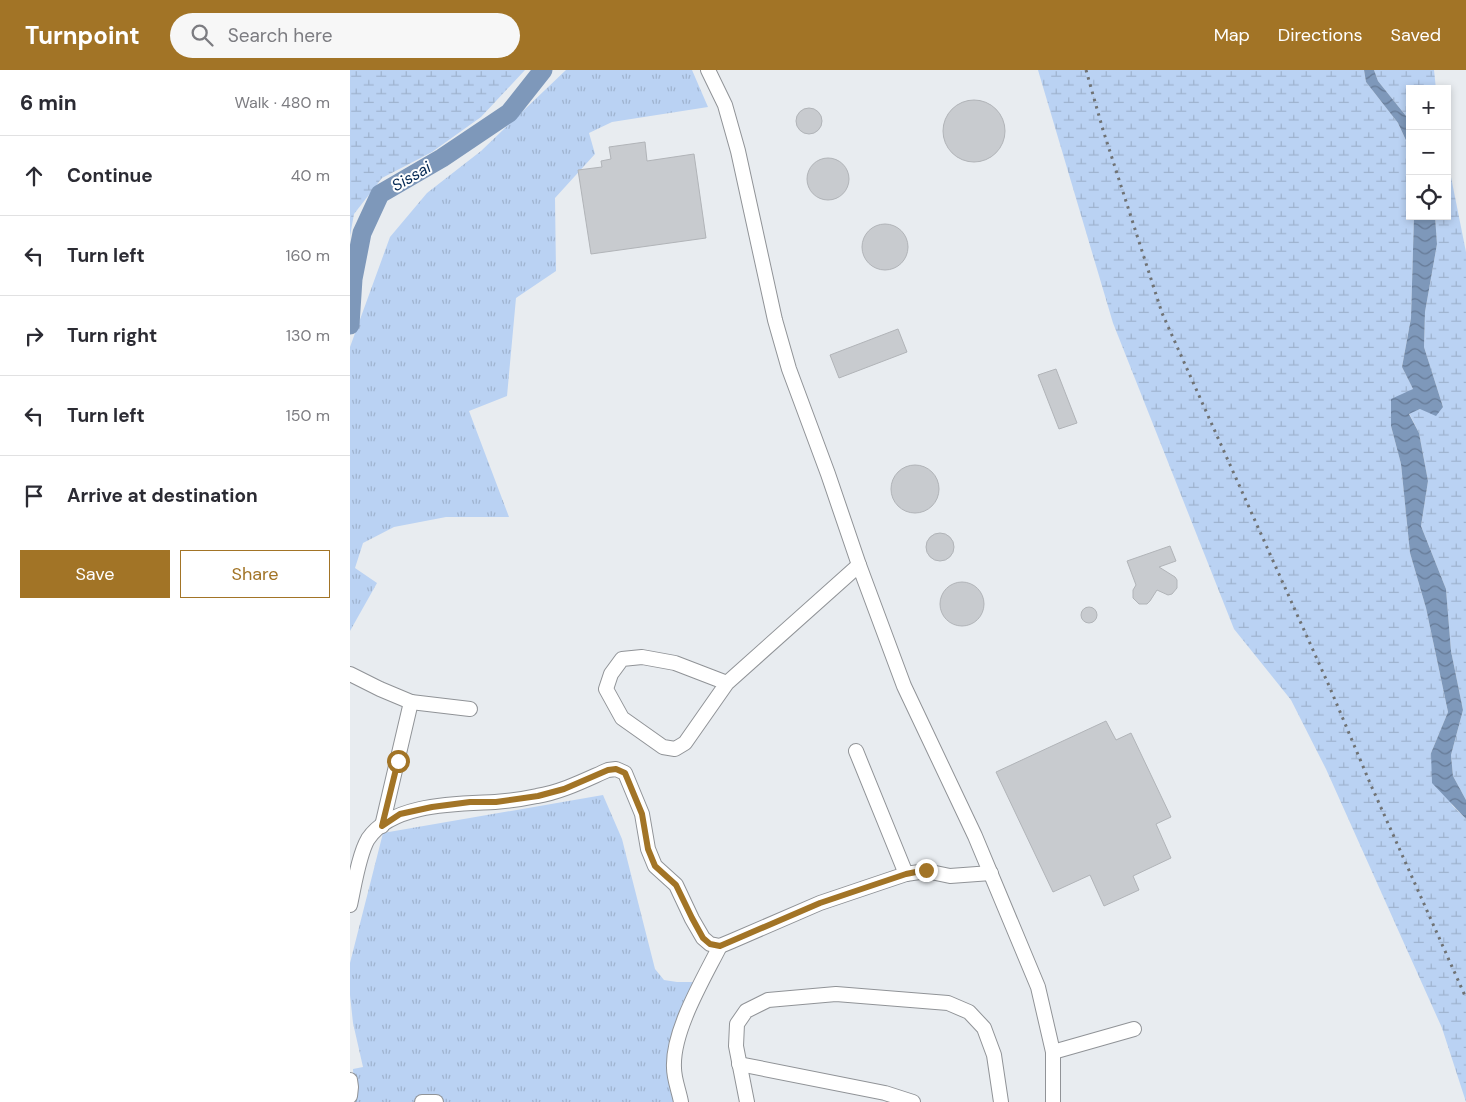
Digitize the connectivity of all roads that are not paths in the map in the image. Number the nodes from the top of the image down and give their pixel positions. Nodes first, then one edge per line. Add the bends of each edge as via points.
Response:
1 (708, 70) edge
2 (859, 565) junction
3 (350, 674) edge
4 (727, 683) junction
5 (411, 702) junction
6 (470, 709) dead end
7 (856, 751) dead end
8 (382, 826) junction
9 (906, 874) junction
10 (991, 874) junction
11 (350, 905) edge
12 (720, 946) junction
13 (1134, 1029) dead end
14 (1054, 1052) junction
15 (739, 1064) junction
16 (350, 1080) edge
17 (350, 1096) edge
18 (422, 1102) edge
19 (436, 1102) edge
20 (682, 1102) edge
21 (747, 1102) edge
22 (913, 1102) edge
23 (1002, 1102) edge
24 (1053, 1102) edge

1 - 2 street via 725,105 738,151 789,369
2 - 4 street
2 - 10 street via 904,686
3 - 5 street
4 - 4 street via 685,743 675,749 663,747 622,718 606,689 611,674 622,659 642,657 675,663
5 - 6 street
5 - 8 street
7 - 9 street
8 - 11 street via 369,837 363,848
8 - 12 street via 400,814 470,802 538,796 608,770 619,770 625,773 642,814 648,849 655,866 676,885 703,938
9 - 10 street via 926,870 950,876
9 - 12 street via 820,903
10 - 14 street via 1038,987
12 - 20 street via 684,1021 678,1042 674,1068
13 - 14 street
14 - 24 street
15 - 21 street
15 - 22 street via 884,1092
15 - 23 street via 737,1024 746,1012 768,1000 836,994 948,1003 969,1012 984,1028 994,1055
16 - 17 street
18 - 19 street

